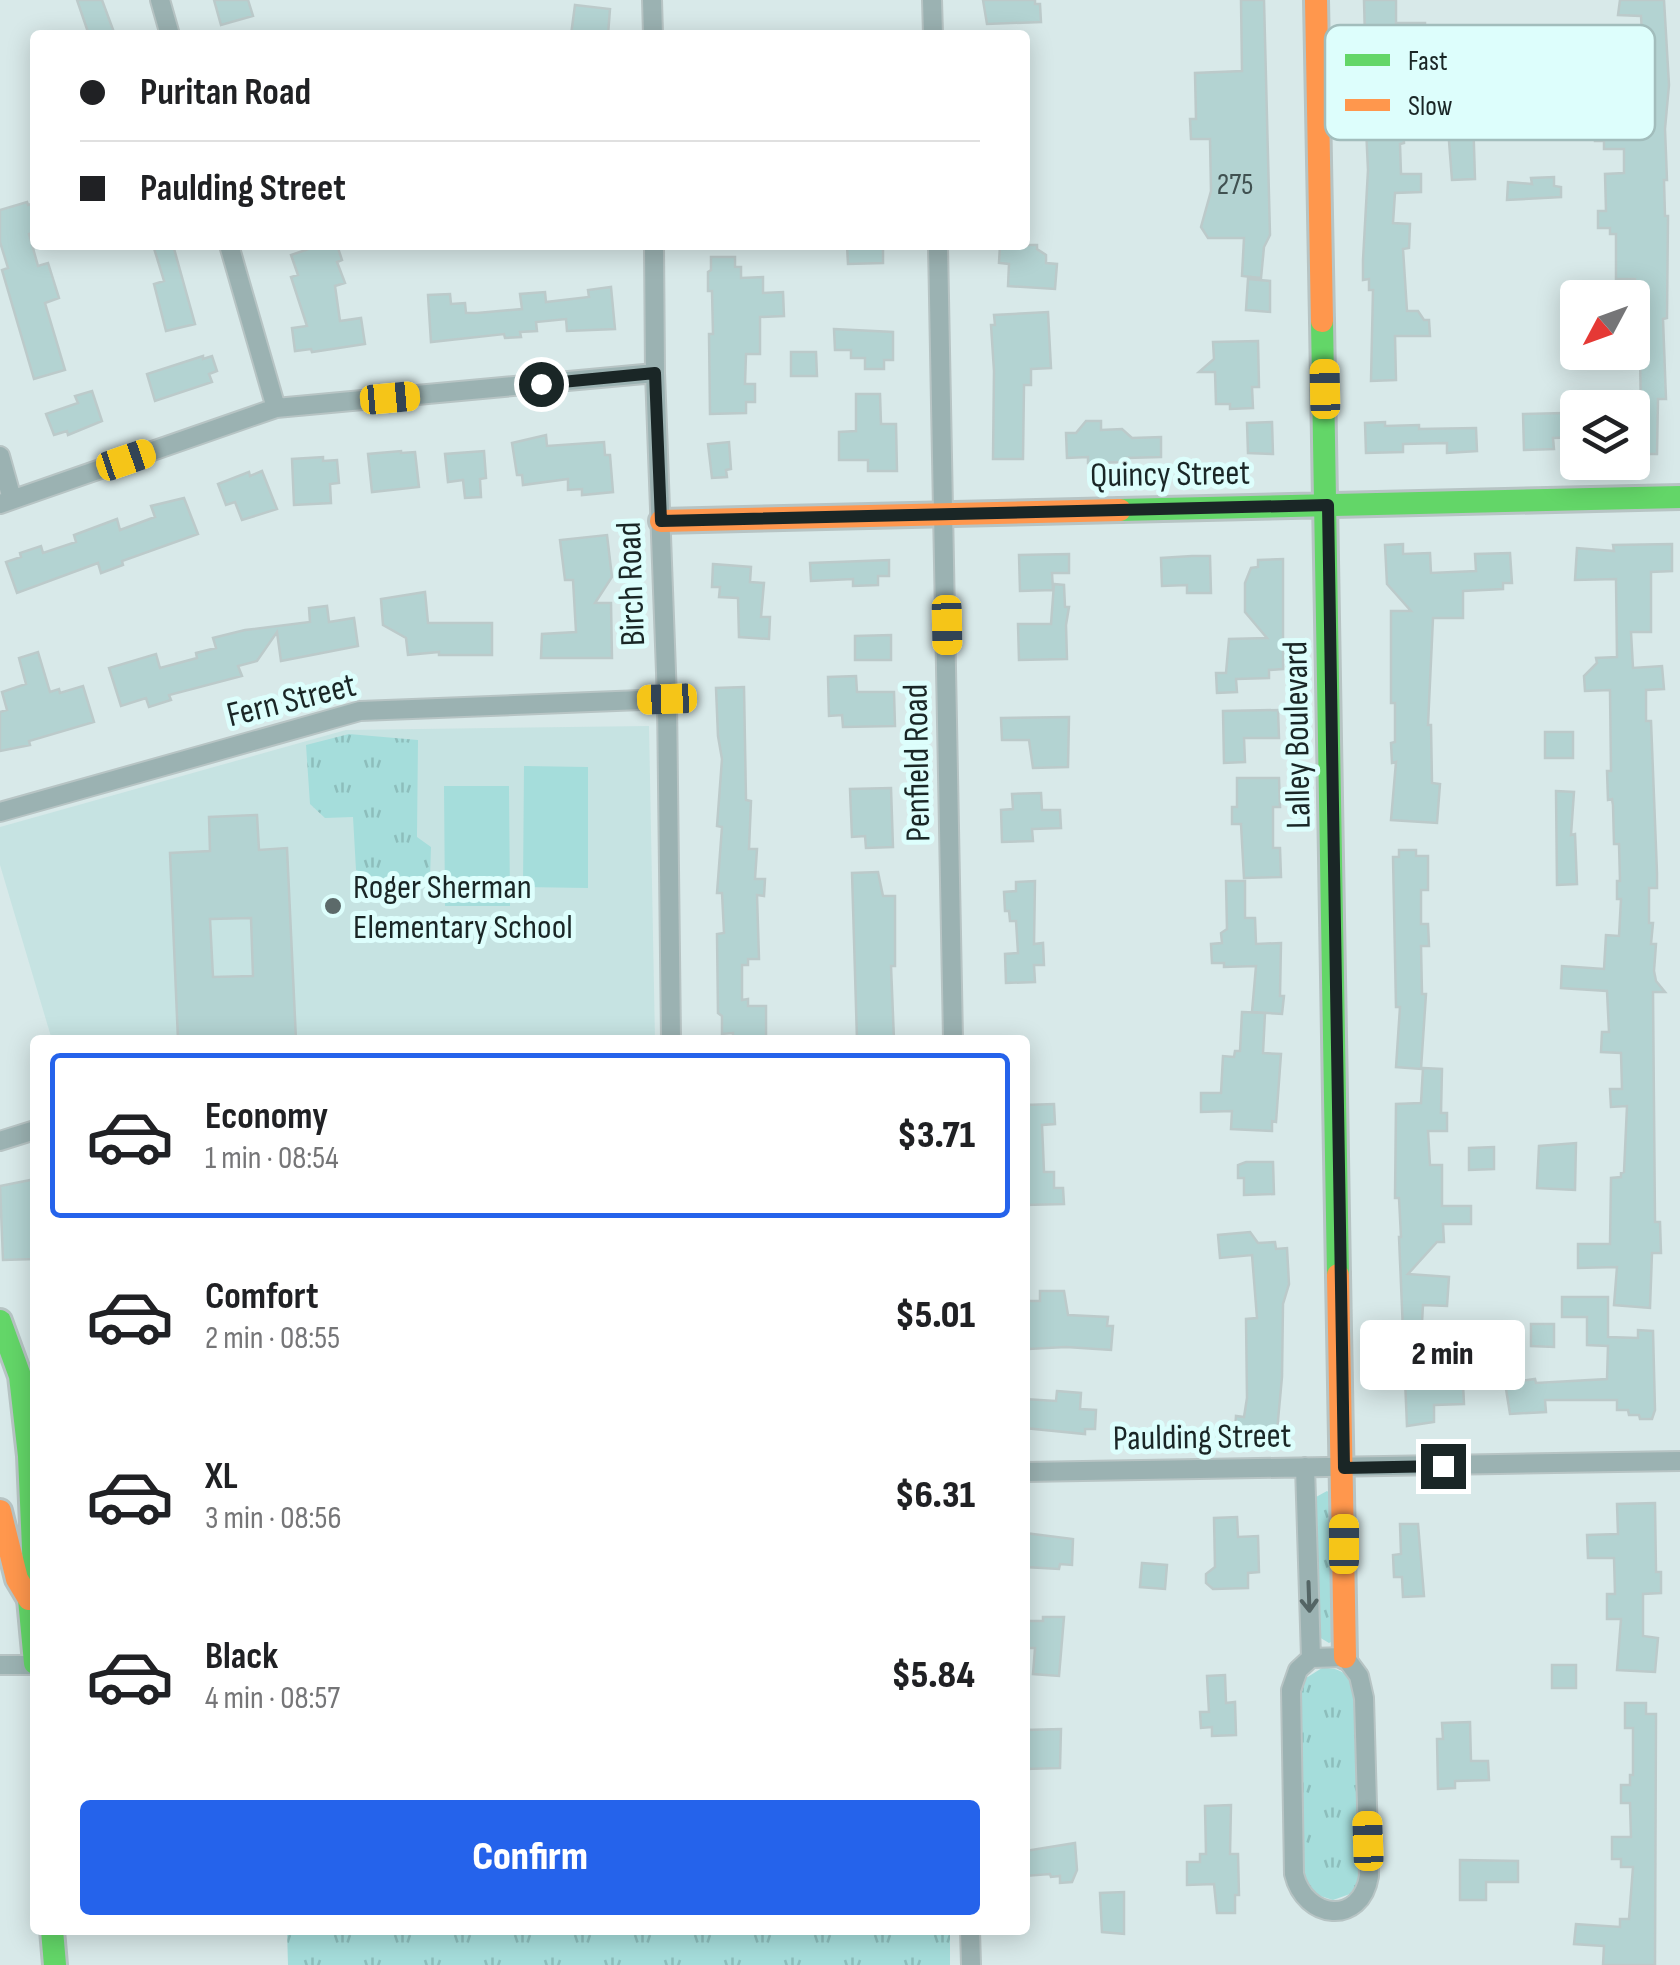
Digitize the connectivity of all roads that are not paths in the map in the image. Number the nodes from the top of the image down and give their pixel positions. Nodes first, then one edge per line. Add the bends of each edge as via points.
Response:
1 (160, 0) edge
2 (652, 0) edge
3 (932, 0) edge
4 (1316, 0) edge
5 (169, 30) edge
6 (653, 30) edge
7 (933, 30) edge
8 (231, 250) edge
9 (654, 250) edge
10 (938, 250) edge
11 (655, 373) junction
12 (276, 408) junction
13 (0, 456) edge
14 (1680, 497) edge
15 (6, 502) edge
16 (1328, 505) junction
17 (945, 512) junction
18 (661, 521) junction
19 (667, 699) junction
20 (0, 812) edge
21 (670, 1035) edge
22 (953, 1035) edge
23 (30, 1131) edge
24 (0, 1140) edge
25 (0, 1322) edge
26 (1680, 1461) edge
27 (1305, 1467) junction
28 (1344, 1468) junction
29 (1030, 1472) edge
30 (0, 1511) edge
31 (30, 1515) edge
32 (30, 1593) edge
33 (29, 1599) junction
34 (30, 1610) edge
35 (1311, 1658) junction
36 (1345, 1658) junction
37 (30, 1664) edge
38 (0, 1666) edge
39 (52, 1935) edge
40 (970, 1935) edge
41 (55, 1965) edge
42 (970, 1965) edge

1 - 5 street
2 - 6 street
3 - 7 street
4 - 16 street, Lalley Boulevard
8 - 12 street
9 - 11 street, Birch Road
10 - 17 street, Penfield Road
11 - 12 street
11 - 18 street, Birch Road
12 - 15 street
13 - 15 street
14 - 16 street, Quincy Street
16 - 17 street, Quincy Street
16 - 28 street, Lalley Boulevard
17 - 18 street, Quincy Street
17 - 22 street, Penfield Road
18 - 19 street, Birch Road
19 - 20 street, Fern Street via 360,711
19 - 21 street, Birch Road
23 - 24 street
25 - 31 street via 20,1376
26 - 28 street, Paulding Street
27 - 28 street, Paulding Street
27 - 29 street, Paulding Street
27 -> 35 street
28 - 36 street, Lalley Boulevard
30 - 33 street
32 - 33 street
33 - 34 street
35 - 36 street
35 - 36 street via 1291,1690 1294,1874 1303,1897 1326,1911 1353,1904 1369,1876 1364,1698
37 - 38 street
39 - 41 street
40 - 42 street

